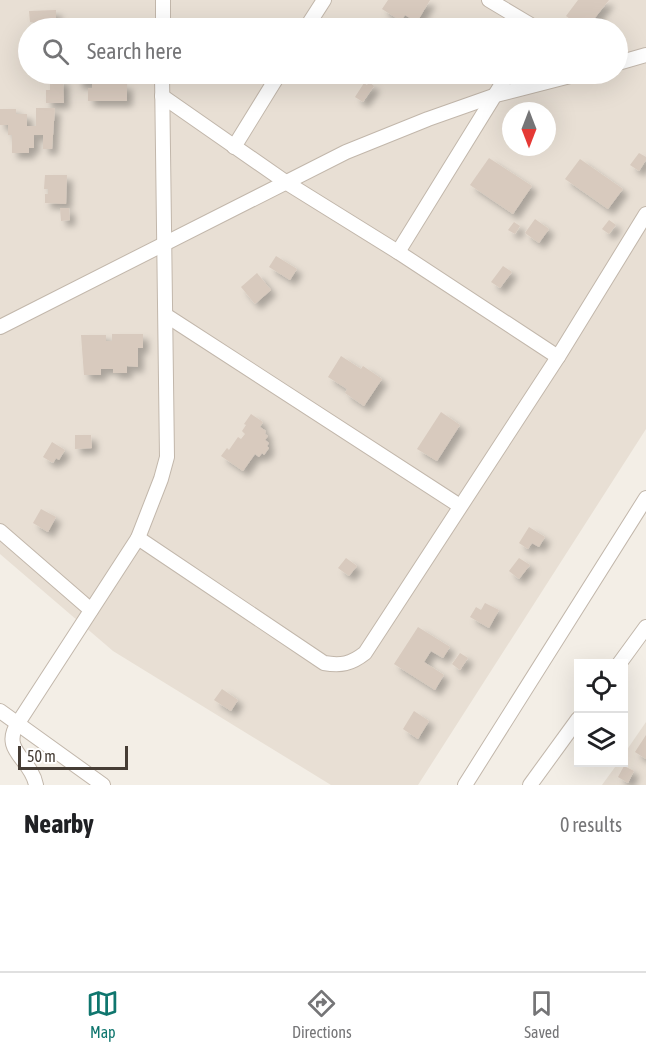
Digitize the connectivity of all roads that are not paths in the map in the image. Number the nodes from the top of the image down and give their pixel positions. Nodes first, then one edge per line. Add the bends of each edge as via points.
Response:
1 (164, 0) edge
2 (324, 0) edge
3 (489, 0) edge
4 (163, 18) edge
5 (312, 18) edge
6 (518, 18) edge
7 (646, 55) edge
8 (628, 60) edge
9 (162, 84) edge
10 (273, 84) edge
11 (502, 84) edge
12 (539, 84) edge
13 (496, 95) junction
14 (162, 96) junction
15 (234, 147) junction
16 (287, 183) junction
17 (646, 214) edge
18 (164, 244) junction
19 (398, 252) junction
20 (167, 316) junction
21 (0, 327) edge
22 (558, 357) junction
23 (646, 498) edge
24 (460, 506) junction
25 (0, 531) edge
26 (138, 538) junction
27 (91, 610) junction
28 (646, 627) edge
29 (622, 659) edge
30 (0, 711) edge
31 (18, 723) junction
32 (574, 726) edge
33 (36, 785) edge
34 (103, 785) edge
35 (465, 785) edge
36 (530, 785) edge

1 - 4 street
2 - 5 street
3 - 6 street
7 - 8 street
9 - 14 street
10 - 15 street
11 - 13 street
12 - 13 street
13 - 16 street via 346,152
13 - 19 street
14 - 15 street
14 - 18 street
15 - 16 street
16 - 18 street
16 - 19 street
17 - 22 street
18 - 20 street
18 - 21 street
19 - 22 street
20 - 24 street
20 - 26 street via 167,457
22 - 24 street
23 - 35 street
24 - 26 street via 365,653 337,666 324,663
25 - 27 street
26 - 27 street
27 - 31 street
28 - 29 street
30 - 31 street
31 - 33 street via 9,730 6,745 33,774
31 - 34 street
32 - 36 street

